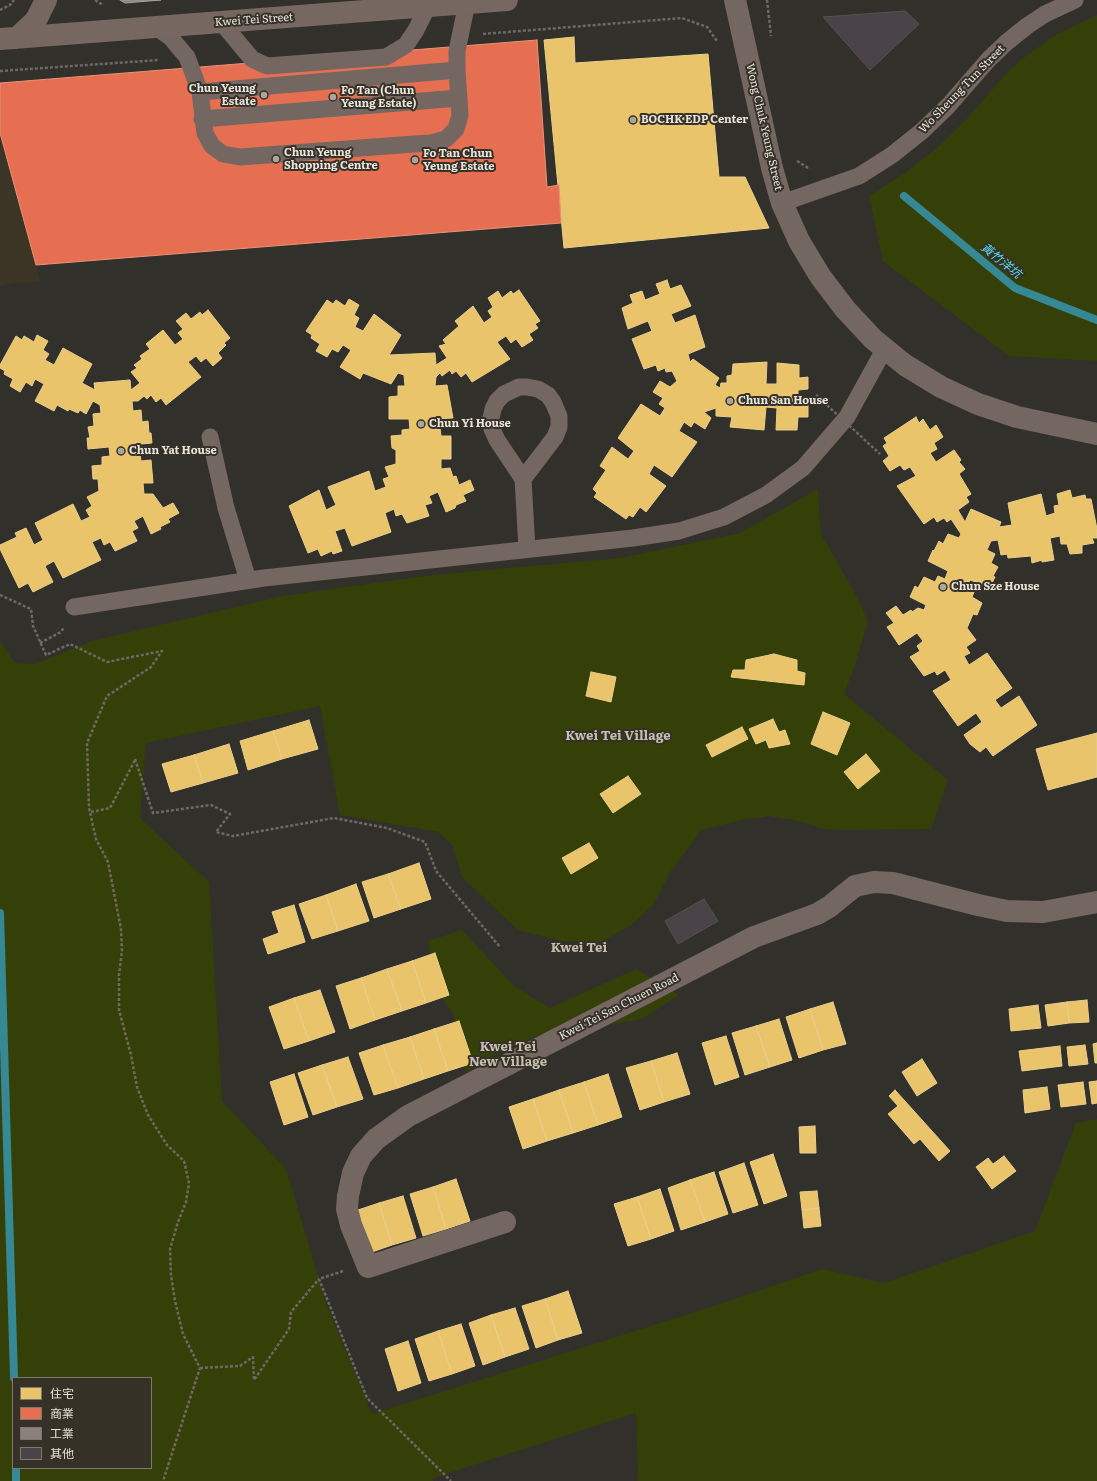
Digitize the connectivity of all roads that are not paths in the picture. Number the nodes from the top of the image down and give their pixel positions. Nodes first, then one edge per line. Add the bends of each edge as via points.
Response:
1 (46, 0) edge
2 (507, 0) edge
3 (735, 0) edge
4 (1075, 0) edge
5 (467, 3) junction
6 (428, 6) junction
7 (222, 22) junction
8 (156, 27) junction
9 (8, 38) edge
10 (457, 70) junction
11 (200, 92) junction
12 (459, 98) junction
13 (202, 119) junction
14 (782, 203) junction
15 (885, 348) junction
16 (1097, 434) edge
17 (210, 437) dead end
18 (523, 479) junction
19 (527, 550) junction
20 (248, 580) junction
21 (74, 607) dead end
22 (1097, 902) edge
23 (505, 1222) dead end

1 - 9 street via 36,20
2 - 5 street, Kwei Tei Street
3 - 14 street, Wong Chuk Yeung Street
4 - 14 lane, Wo Sheung Tun Street via 1045,14 1007,42 948,106 892,155 859,176
5 - 6 street, Kwei Tei Street
5 - 10 lane via 457,51
6 - 7 street, Kwei Tei Street
6 - 7 lane via 406,45 386,57 268,66 252,59
7 - 8 street, Kwei Tei Street
8 - 9 street, Kwei Tei Street
8 - 11 lane via 171,38 187,57
10 - 11 lane
10 - 12 lane
11 - 13 lane
12 - 13 lane
12 - 13 lane via 460,115 456,129 446,139 414,144 240,157 223,154 212,146 204,133
14 - 15 street, Wong Chuk Yeung Street via 798,241 820,276 845,309
15 - 16 street, Wong Chuk Yeung Street via 905,364 941,386 978,404 1017,417
15 - 19 lane via 847,417 804,468 766,495 724,517 679,531
17 - 20 lane via 226,508
18 - 18 lane via 497,440 491,418 497,401 504,394 527,387 538,389 548,395 559,416 559,427 555,438
18 - 19 lane
19 - 20 lane
20 - 21 lane
22 - 23 street, Kwei Tei San Chuen Road via 1043,912 1007,911 893,882 855,886 817,914 747,941 408,1116 376,1139 362,1156 353,1173 347,1209 368,1268

